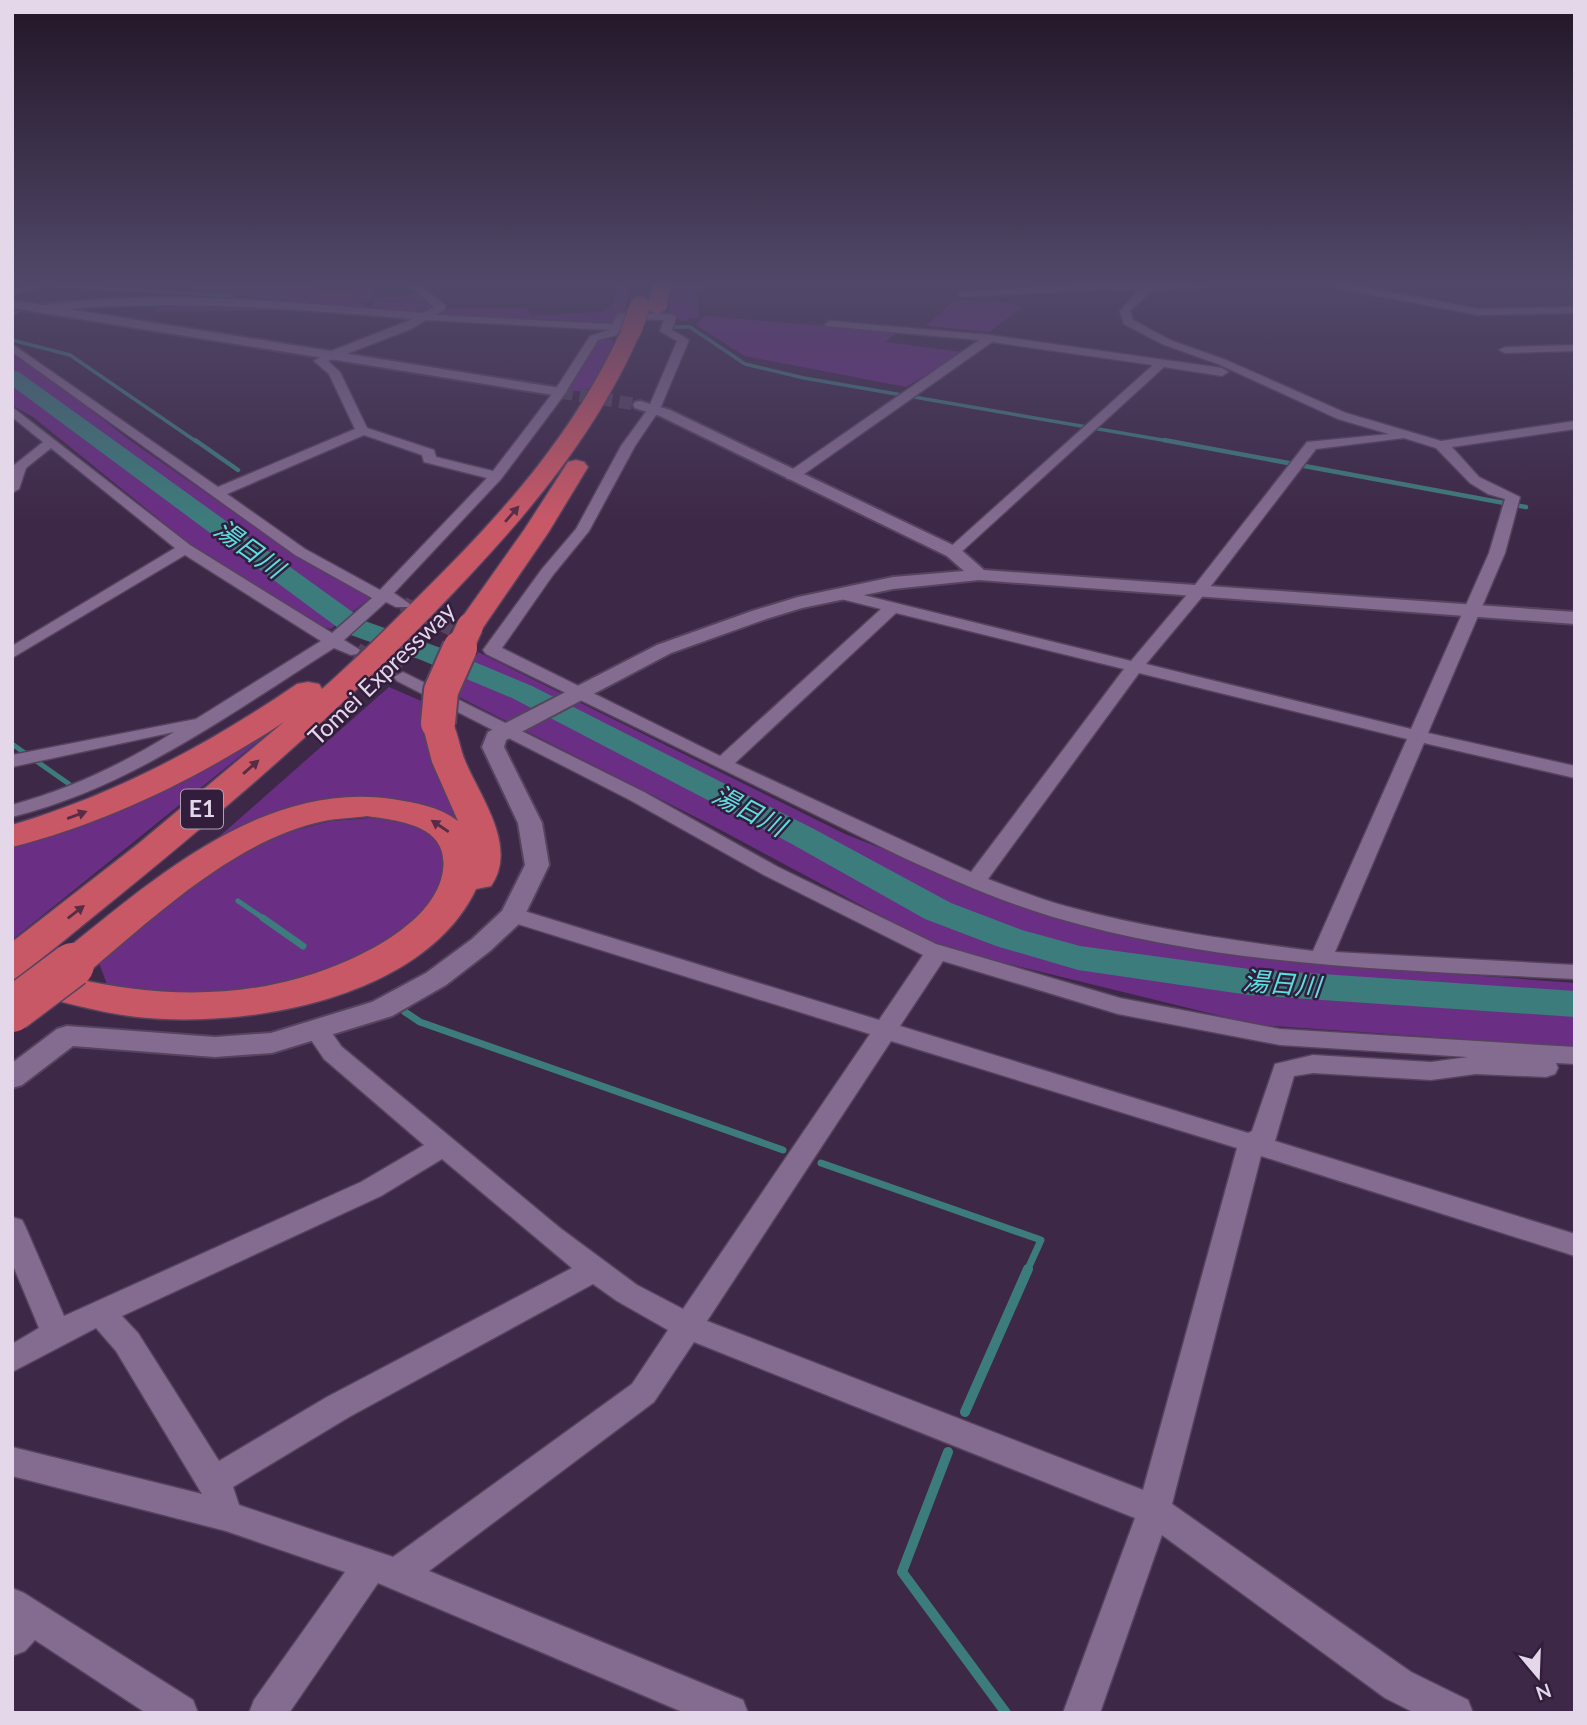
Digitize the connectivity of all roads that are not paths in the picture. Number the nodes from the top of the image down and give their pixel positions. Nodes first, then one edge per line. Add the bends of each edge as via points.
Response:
1 (32, 362) edge
2 (321, 362) edge
3 (370, 362) edge
4 (579, 362) edge
5 (618, 362) edge
6 (628, 362) edge
7 (671, 362) edge
8 (957, 362) edge
9 (1152, 362) edge
10 (1214, 362) edge
11 (1162, 363) junction
12 (1255, 378) junction
13 (560, 392) junction
14 (647, 407) junction
15 (12, 411) edge
16 (1575, 425) edge
17 (362, 431) junction
18 (1407, 436) junction
19 (51, 442) junction
20 (1441, 445) junction
21 (587, 448) junction
22 (496, 476) junction
23 (792, 476) junction
24 (12, 489) edge
25 (217, 493) junction
26 (185, 548) junction
27 (953, 552) junction
28 (979, 575) junction
29 (1201, 588) junction
30 (839, 594) junction
31 (893, 607) junction
32 (1472, 611) junction
33 (417, 614) junction
34 (1575, 618) edge
35 (20, 642) edge
36 (492, 650) junction
37 (12, 653) edge
38 (365, 654) junction
39 (1135, 667) junction
40 (576, 695) junction
41 (203, 721) junction
42 (505, 731) junction
43 (1417, 736) junction
44 (13, 760) edge
45 (722, 764) junction
46 (1575, 772) edge
47 (12, 811) edge
48 (12, 836) edge
49 (975, 882) junction
50 (513, 915) junction
51 (937, 952) junction
52 (1321, 959) junction
53 (31, 968) edge
54 (1575, 972) edge
55 (12, 995) edge
56 (12, 1010) edge
57 (317, 1031) junction
58 (884, 1031) junction
59 (1280, 1037) junction
60 (1575, 1056) edge
61 (1297, 1068) junction
62 (1575, 1070) edge
63 (12, 1078) edge
64 (1257, 1143) junction
65 (444, 1146) junction
66 (12, 1228) edge
67 (1575, 1245) edge
68 (595, 1269) junction
69 (102, 1314) junction
70 (689, 1327) junction
71 (56, 1333) junction
72 (12, 1360) edge
73 (12, 1461) edge
74 (214, 1481) junction
75 (1154, 1510) junction
76 (226, 1517) junction
77 (383, 1570) junction
78 (19, 1620) edge
79 (180, 1713) edge
80 (267, 1713) edge
81 (730, 1713) edge
82 (1081, 1713) edge
83 (1455, 1713) edge

1 - 25 street
2 - 17 street via 334,373
3 - 13 street
4 - 13 street
33 -> 5 highway, Tomei Expressway / E1 via 532,490 576,431
6 - 21 highway, Tomei Expressway / E1 via 625,386
7 - 14 street
8 - 23 street
9 - 11 street
10 - 12 street
11 - 12 street
11 - 27 street
12 - 18 street via 1342,416
13 - 22 street
14 - 23 street
14 - 36 street via 582,531
15 - 19 street
16 - 20 street via 1476,436
17 - 22 street via 429,453 429,460
17 - 25 street
18 - 20 street
18 - 29 street via 1312,445
19 - 24 street via 20,466
19 - 26 street
20 - 32 street via 1454,453 1479,484 1513,497 1497,553
21 - 33 highway, Tomei Expressway / E1 via 526,527
21 - 33 highway via 535,533 499,580
22 - 33 street via 418,556
23 - 27 street
25 - 33 street via 300,551
26 - 35 street
26 - 38 street
27 - 28 street
28 - 29 street
28 - 30 street via 893,583
29 - 32 street
29 - 39 street
30 - 31 street
30 - 40 street via 758,615 664,649
31 - 39 street
31 - 45 street
32 - 34 street
32 - 43 street
33 - 36 street
33 - 38 highway, Tomei Expressway / E1
33 - 38 street
33 - 53 highway, bridge via 442,691 438,723 444,754 478,827 481,860 465,905 443,932 414,956 365,983 317,1001 225,1017 161,1018 92,1010
35 - 37 street
36 - 40 street
38 - 41 street
38 - 42 street
48 -> 38 highway via 128,795 188,766
38 - 53 highway, Tomei Expressway / E1 via 219,825
39 - 43 street
39 - 49 street
40 - 42 street
40 - 45 street
41 - 44 street
41 - 47 street via 136,764 56,799
42 - 50 street via 496,737 493,747 530,823 537,865
42 - 51 street
43 - 46 street
43 - 52 street
45 - 49 street
49 - 52 street via 1060,912 1139,931
50 - 57 street via 436,979 382,1009
50 - 58 street
51 - 58 street
51 - 59 street via 1118,1006
52 - 54 street
53 -> 53 highway via 96,996 162,1005 254,1002 328,985 382,960 426,930 445,909 462,877 461,849 440,824 403,810 358,807 290,819 211,857
53 - 55 highway, Tomei Expressway / E1
53 - 56 highway, bridge
57 - 63 street via 272,1043 215,1047 67,1036
57 - 65 street via 333,1054
58 - 64 street
58 - 70 street
59 - 60 street
59 - 61 street
61 - 62 street via 1313,1064 1431,1071 1476,1065
61 - 64 street via 1284,1070
64 - 67 street
64 - 75 street
65 - 68 street
65 - 69 street via 371,1189
66 - 71 street
68 - 70 street via 627,1293
68 - 74 street via 338,1407
69 - 71 street
69 - 74 street via 127,1342
70 - 75 street
70 - 77 street via 643,1394
71 - 72 street
73 - 76 street
74 - 76 street
75 - 82 street
75 - 83 street via 1398,1685
76 - 77 street
77 - 80 street
77 - 81 street
78 - 79 street

